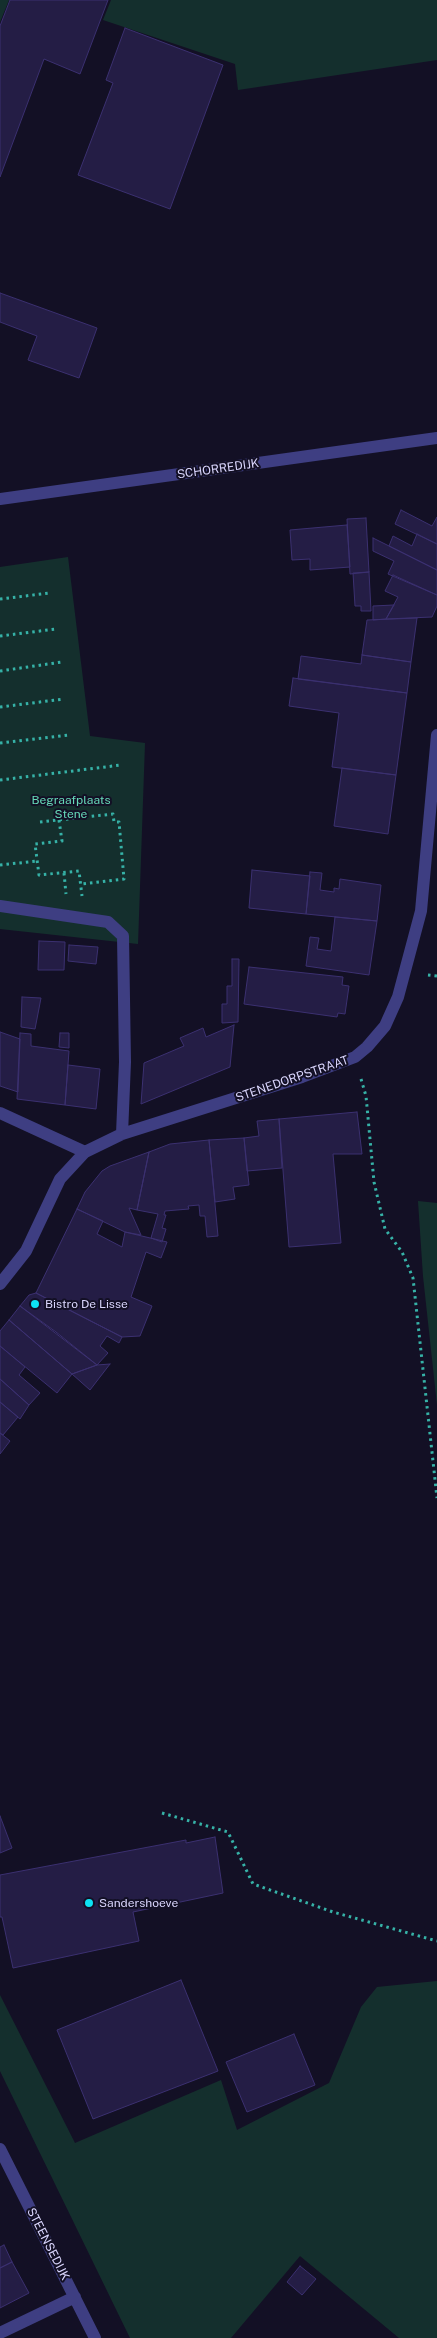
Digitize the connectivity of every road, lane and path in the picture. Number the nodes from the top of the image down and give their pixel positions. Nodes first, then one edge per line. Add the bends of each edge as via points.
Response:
1 (437, 438) edge
2 (0, 499) edge
3 (50, 592) dead end
4 (0, 599) edge
5 (56, 629) dead end
6 (0, 636) edge
7 (62, 662) dead end
8 (0, 671) edge
9 (64, 699) dead end
10 (0, 707) edge
11 (68, 735) dead end
12 (437, 735) edge
13 (0, 743) edge
14 (121, 765) dead end
15 (0, 780) edge
16 (59, 820) junction
17 (40, 822) dead end
18 (37, 861) junction
19 (0, 865) edge
20 (81, 884) junction
21 (0, 906) edge
22 (85, 918) junction
23 (355, 1057) junction
24 (0, 1113) edge
25 (122, 1134) junction
26 (86, 1152) junction
27 (0, 1284) edge
28 (437, 1498) edge
29 (162, 1813) dead end
30 (437, 1941) edge
31 (0, 2149) edge
32 (75, 2297) junction
33 (0, 2333) edge
34 (95, 2338) edge

1 - 2 street, SCHORREDIJK
3 - 4 path
5 - 6 path
7 - 8 path
9 - 10 path
11 - 13 path
12 - 23 street, STENEDORPSTRAAT via 421,911 398,996 385,1026
14 - 15 path
16 - 17 path
16 - 18 path via 62,841 35,844
16 - 20 path via 113,814 114,822 119,822 124,879
18 - 19 path
18 - 20 path via 40,875 79,871
20 - 22 path
21 - 22 street
22 - 25 street via 108,922 123,936 125,1062
23 - 25 street, STENEDORPSTRAAT
23 - 28 path via 366,1096 374,1182 384,1229 402,1252 413,1278
24 - 26 street
25 - 26 street, STENEDORPSTRAAT
26 - 27 street, STENEDORPSTRAAT via 60,1179 26,1251
29 - 30 path via 228,1832 253,1884 333,1912
31 - 32 street, STEENSEDIJK
32 - 33 street
32 - 34 street, STEENSEDIJK

